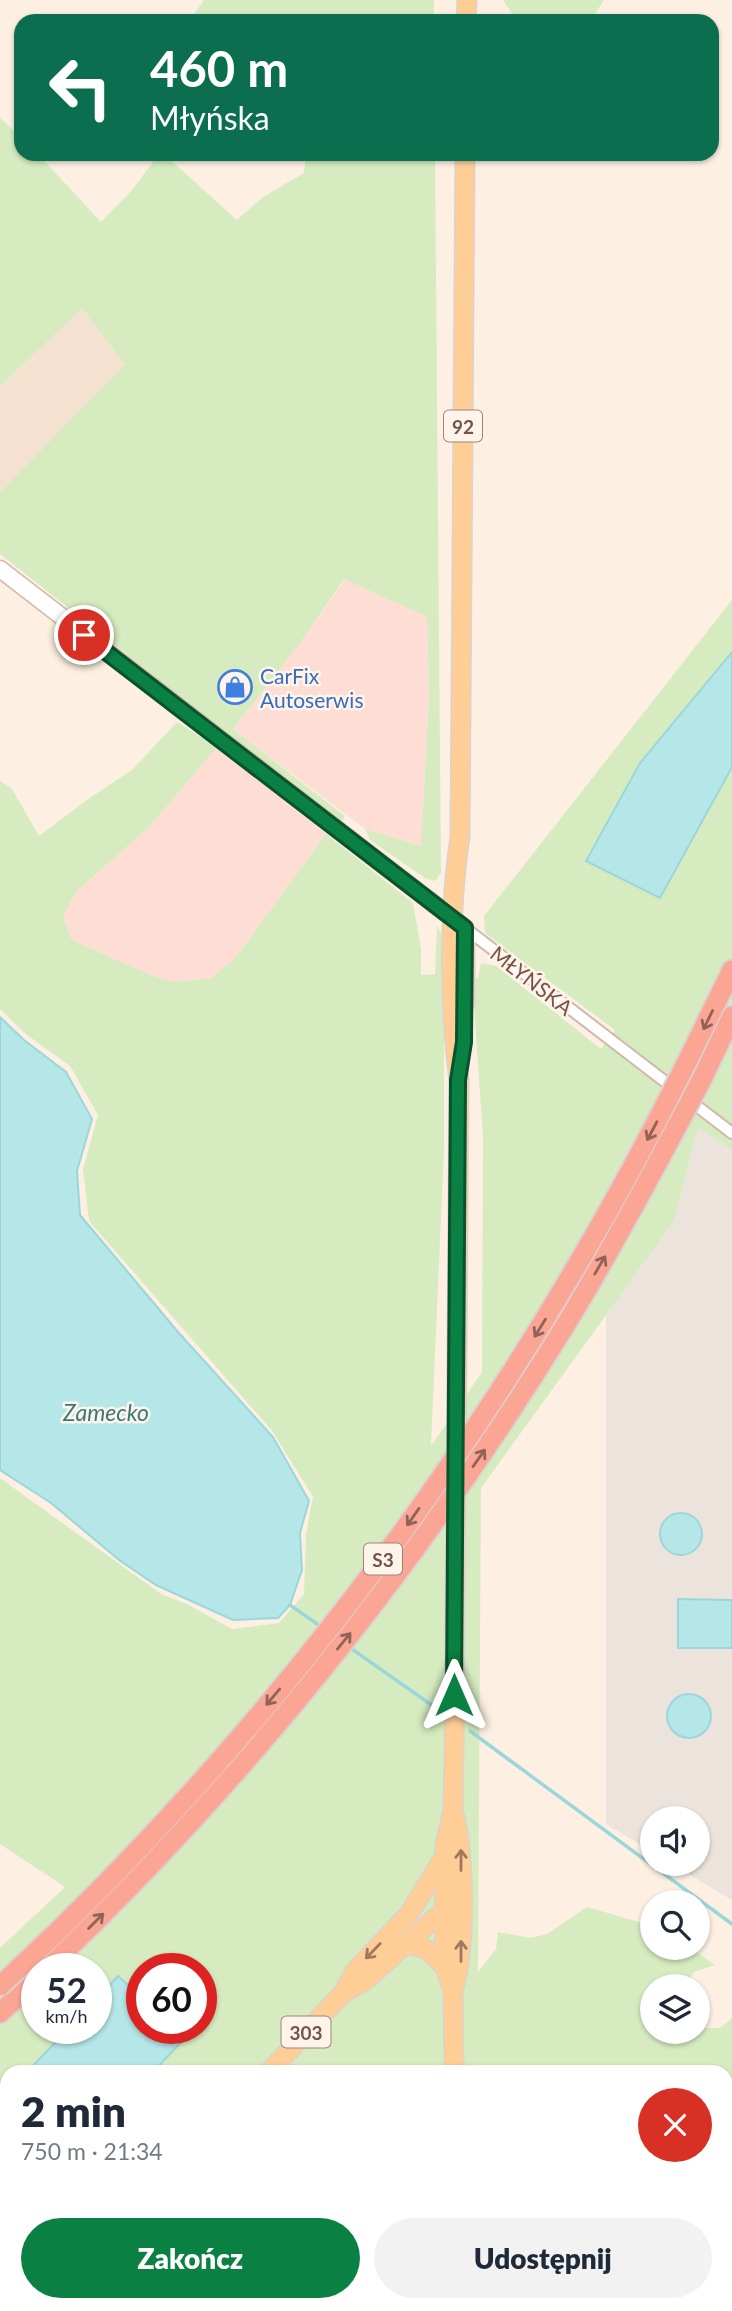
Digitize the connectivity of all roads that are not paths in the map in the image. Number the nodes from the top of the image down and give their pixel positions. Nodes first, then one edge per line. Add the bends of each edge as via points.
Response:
1 (465, 161) edge
2 (0, 569) edge
3 (460, 924) junction
4 (732, 970) edge
5 (732, 1016) edge
6 (732, 1133) edge
7 (453, 1811) junction
8 (444, 1857) junction
9 (453, 1909) junction
10 (409, 1914) junction
11 (407, 1944) junction
12 (63, 1953) edge
13 (445, 1966) junction
14 (0, 1986) edge
15 (453, 1992) junction
16 (343, 1993) junction
17 (21, 1994) edge
18 (0, 2013) edge
19 (276, 2065) edge
20 (454, 2065) edge

1 - 3 main road, 92 via 460,837 455,870
2 - 3 street, MŁYŃSKA
3 - 6 street, MŁYŃSKA
3 - 7 main road, 92 via 453,1042 458,1080
4 -> 14 highway, S3, bridge via 594,1237 519,1362 362,1586 164,1823
12 -> 5 highway, S3, bridge via 216,1794 409,1557 569,1319
7 - 8 main road, 92
9 -> 7 main road, 92 via 461,1843
8 - 9 main road, 92
8 - 10 main road, 303
9 - 10 main road via 429,1905
9 - 11 main road, 303
9 - 13 main road, 92
15 -> 9 main road, 92 via 460,1967
10 -> 16 main road, 303 via 355,1970
11 - 13 main road via 426,1950
11 - 16 main road, 303 via 365,1981
13 - 15 main road, 92
15 - 20 main road, 92
16 - 19 main road, 303
17 - 18 highway

